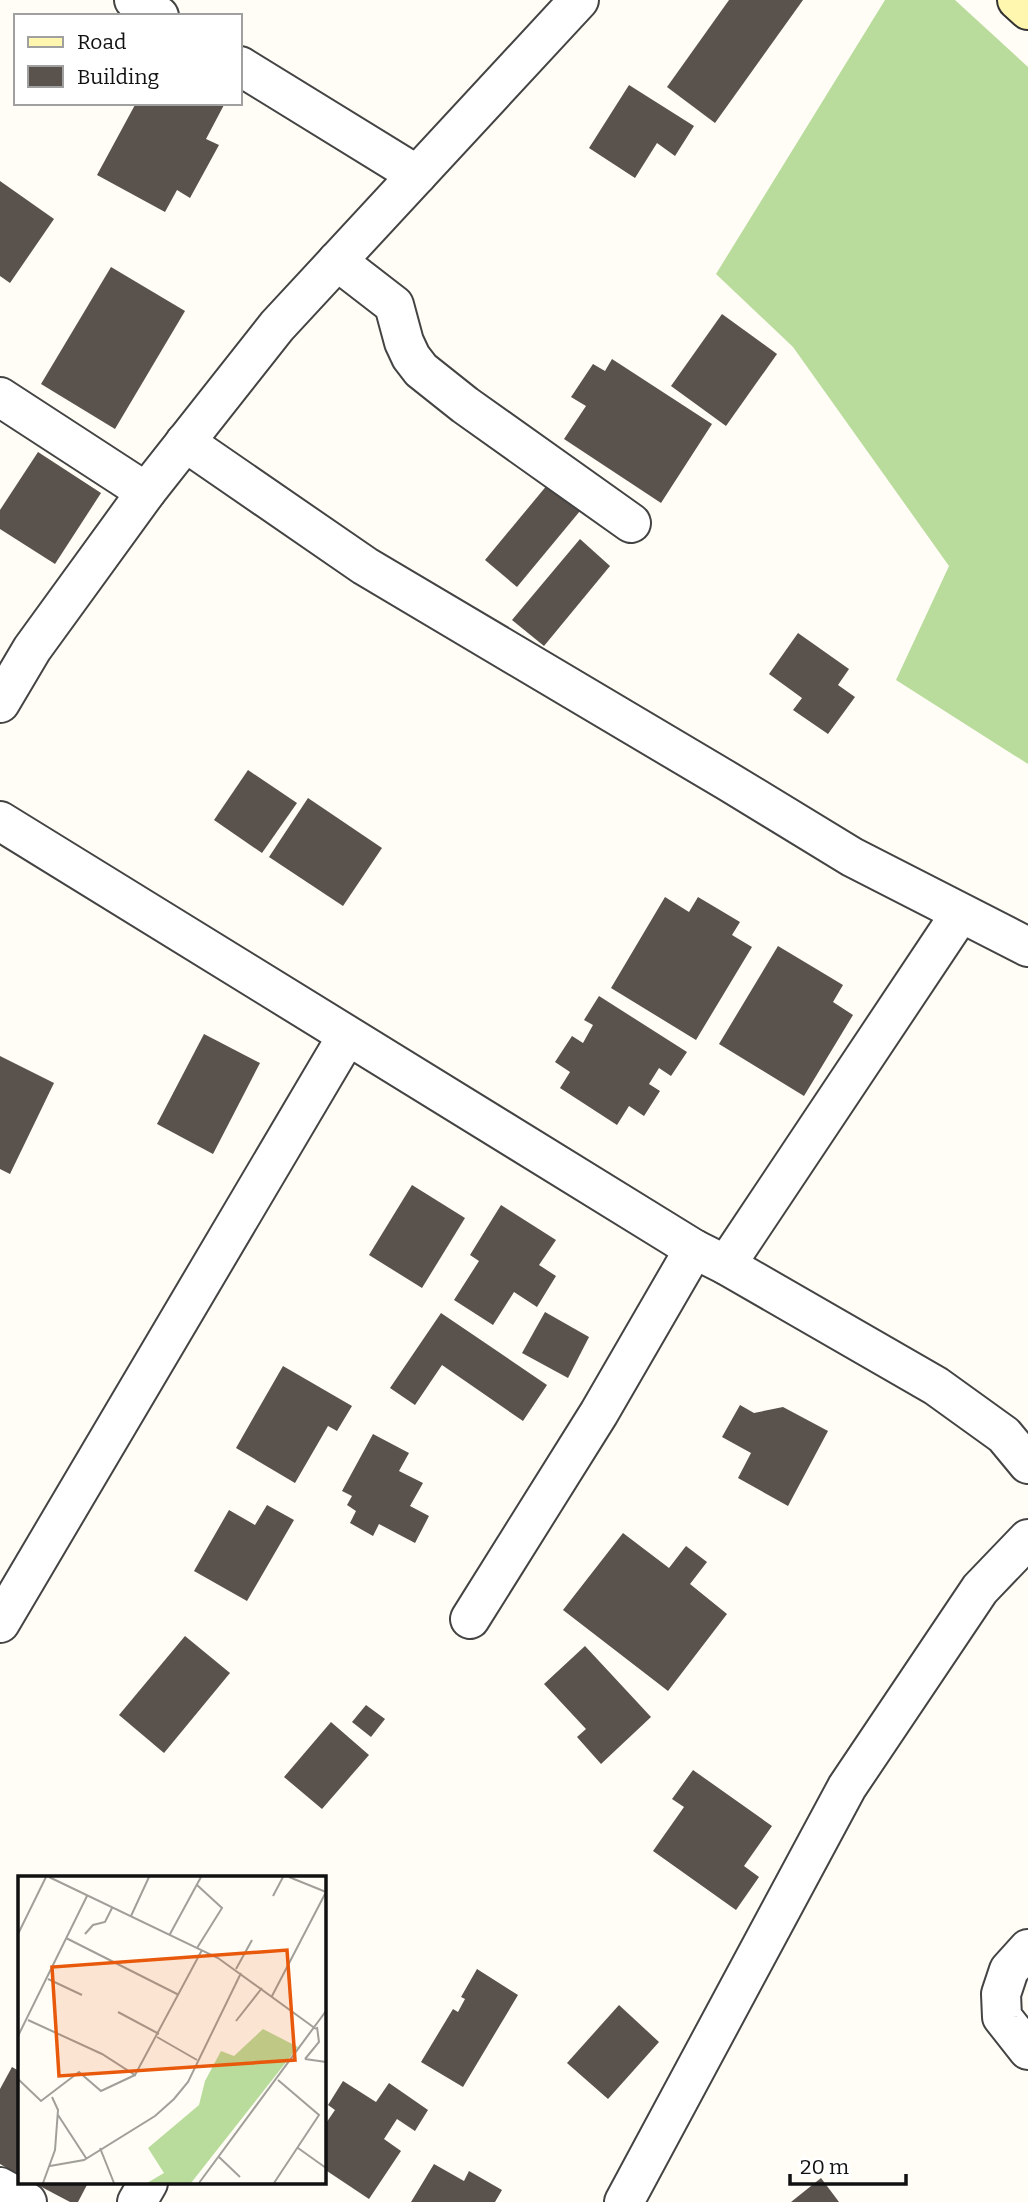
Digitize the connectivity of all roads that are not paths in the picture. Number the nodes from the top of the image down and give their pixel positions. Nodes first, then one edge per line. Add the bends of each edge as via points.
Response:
1 (134, 0) edge
2 (579, 0) edge
3 (156, 14) edge
4 (242, 67) edge
5 (417, 175) junction
6 (337, 261) junction
7 (0, 397) edge
8 (185, 442) junction
9 (146, 492) junction
10 (631, 523) dead end
11 (0, 703) edge
12 (0, 821) edge
13 (960, 914) junction
14 (1028, 947) edge
15 (347, 1036) junction
16 (710, 1257) junction
17 (1028, 1464) edge
18 (1028, 1539) edge
19 (470, 1619) dead end
20 (0, 1623) edge
21 (1028, 1950) edge
22 (1028, 2050) edge
23 (147, 2184) edge
24 (0, 2187) edge
25 (27, 2202) edge
26 (138, 2202) edge
27 (624, 2202) edge

1 - 3 street
2 - 5 street
4 - 5 street
5 - 6 street
6 - 8 street via 277,326
6 - 10 street via 394,305 404,342 422,369
7 - 9 street
8 - 9 street
8 - 13 street via 365,566 852,857
9 - 11 street via 32,649
12 - 15 street
13 - 14 street
13 - 16 street
15 - 16 street
15 - 20 street
16 - 17 street via 936,1386 1004,1435
16 - 19 street via 599,1413
18 - 27 street via 979,1589 847,1787
21 - 22 street via 1009,1970 1001,1994 1003,2017
23 - 26 street
24 - 25 street

